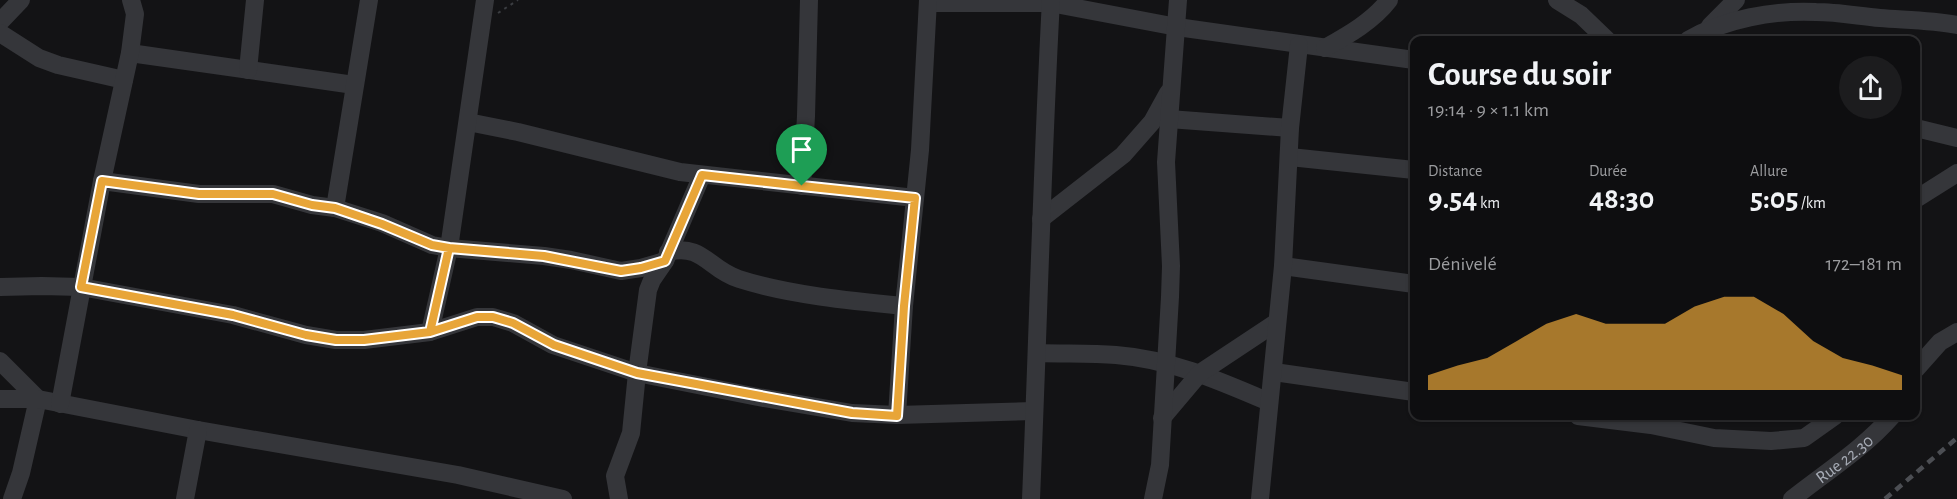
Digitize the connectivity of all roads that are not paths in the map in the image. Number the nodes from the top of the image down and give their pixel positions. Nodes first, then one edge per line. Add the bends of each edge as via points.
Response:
1 (21, 0) edge
2 (131, 0) edge
3 (255, 0) edge
4 (369, 0) edge
5 (485, 0) edge
6 (809, 0) edge
7 (1178, 0) edge
8 (1389, 0) edge
9 (1557, 0) edge
10 (1736, 0) edge
11 (928, 1) edge
12 (1051, 2) edge
13 (0, 22) edge
14 (1957, 24) edge
15 (1177, 27) junction
16 (1704, 31) junction
17 (0, 33) edge
18 (1603, 36) edge
19 (1695, 36) edge
20 (1299, 45) junction
21 (1325, 48) junction
22 (130, 53) junction
23 (1410, 59) edge
24 (248, 70) junction
25 (124, 80) junction
26 (354, 85) junction
27 (1170, 90) junction
28 (1169, 119) junction
29 (468, 122) junction
30 (1290, 128) junction
31 (1920, 129) edge
32 (1957, 138) edge
33 (1290, 157) junction
34 (1410, 170) edge
35 (1957, 173) edge
36 (702, 175) junction
37 (102, 181) junction
38 (802, 186) junction
39 (1920, 196) edge
40 (915, 198) junction
41 (335, 208) junction
42 (1041, 219) junction
43 (449, 248) junction
44 (667, 257) junction
45 (1283, 266) junction
46 (1410, 283) edge
47 (0, 287) edge
48 (81, 287) junction
49 (904, 306) junction
50 (1277, 322) junction
51 (430, 332) junction
52 (1957, 332) edge
53 (1038, 353) junction
54 (1921, 354) edge
55 (0, 361) edge
56 (1165, 364) junction
57 (1274, 372) junction
58 (637, 373) junction
59 (1200, 373) junction
60 (1410, 391) edge
61 (0, 399) edge
62 (38, 399) junction
63 (1269, 402) junction
64 (60, 404) junction
65 (1034, 411) junction
66 (897, 416) junction
67 (1162, 418) junction
68 (1642, 420) edge
69 (1829, 420) edge
70 (1888, 420) edge
71 (1674, 422) edge
72 (198, 430) junction
73 (12, 499) edge
74 (185, 499) edge
75 (563, 499) edge
76 (619, 499) edge
77 (1031, 499) edge
78 (1153, 499) edge
79 (1260, 499) edge
80 (1792, 499) edge

1 - 13 street
2 - 22 street via 135,14
3 - 24 street
4 - 26 street
5 - 29 street
6 - 38 street
7 - 15 street
8 - 21 street via 1354,32
9 - 18 street via 1581,15
10 - 16 street
11 - 12 street
11 - 40 street
12 - 15 street
12 - 42 street
14 - 16 street via 1816,12 1756,16
15 - 20 street
15 - 27 street
16 - 19 street
17 - 25 street via 39,58
20 - 21 street
20 - 30 street
21 - 23 street
22 - 24 street
22 - 25 street
24 - 26 street
25 - 37 street
26 - 41 street
27 - 28 street
27 - 42 street via 1152,122 1123,155
28 - 30 street
28 - 56 street via 1165,185 1171,266
29 - 36 street
29 - 43 street
30 - 33 street
31 - 32 street
33 - 34 street
33 - 45 street
35 - 39 street
36 - 38 street
36 - 44 street
37 - 41 street via 199,194 273,194
37 - 48 street
38 - 40 street
40 - 49 street
41 - 43 street
42 - 53 street
43 - 44 street via 562,258 621,271
43 - 51 street
44 - 49 street via 681,249 690,250 726,275 747,282 855,302
44 - 58 street via 648,290
45 - 46 street
45 - 50 street
47 - 48 street
48 - 51 street via 233,315 336,340
48 - 64 street
49 - 66 street
50 - 57 street
50 - 59 street
51 - 58 street via 477,317 493,317 554,345
52 - 54 street
53 - 56 street via 1117,355
53 - 65 street
55 - 62 street
56 - 59 street
56 - 67 street
57 - 60 street
57 - 63 street
58 - 66 street via 852,413
58 - 76 street via 631,433 615,476
59 - 63 street
59 - 67 street
61 - 62 street
62 - 64 street
62 - 73 street
63 - 79 street
64 - 72 street
65 - 66 street
65 - 77 street
67 - 78 street via 1160,465
68 - 71 street
69 - 71 street via 1804,438 1784,441 1714,438
70 - 80 street, Rue 22.30 via 1841,464
72 - 74 street
72 - 75 street via 458,475

